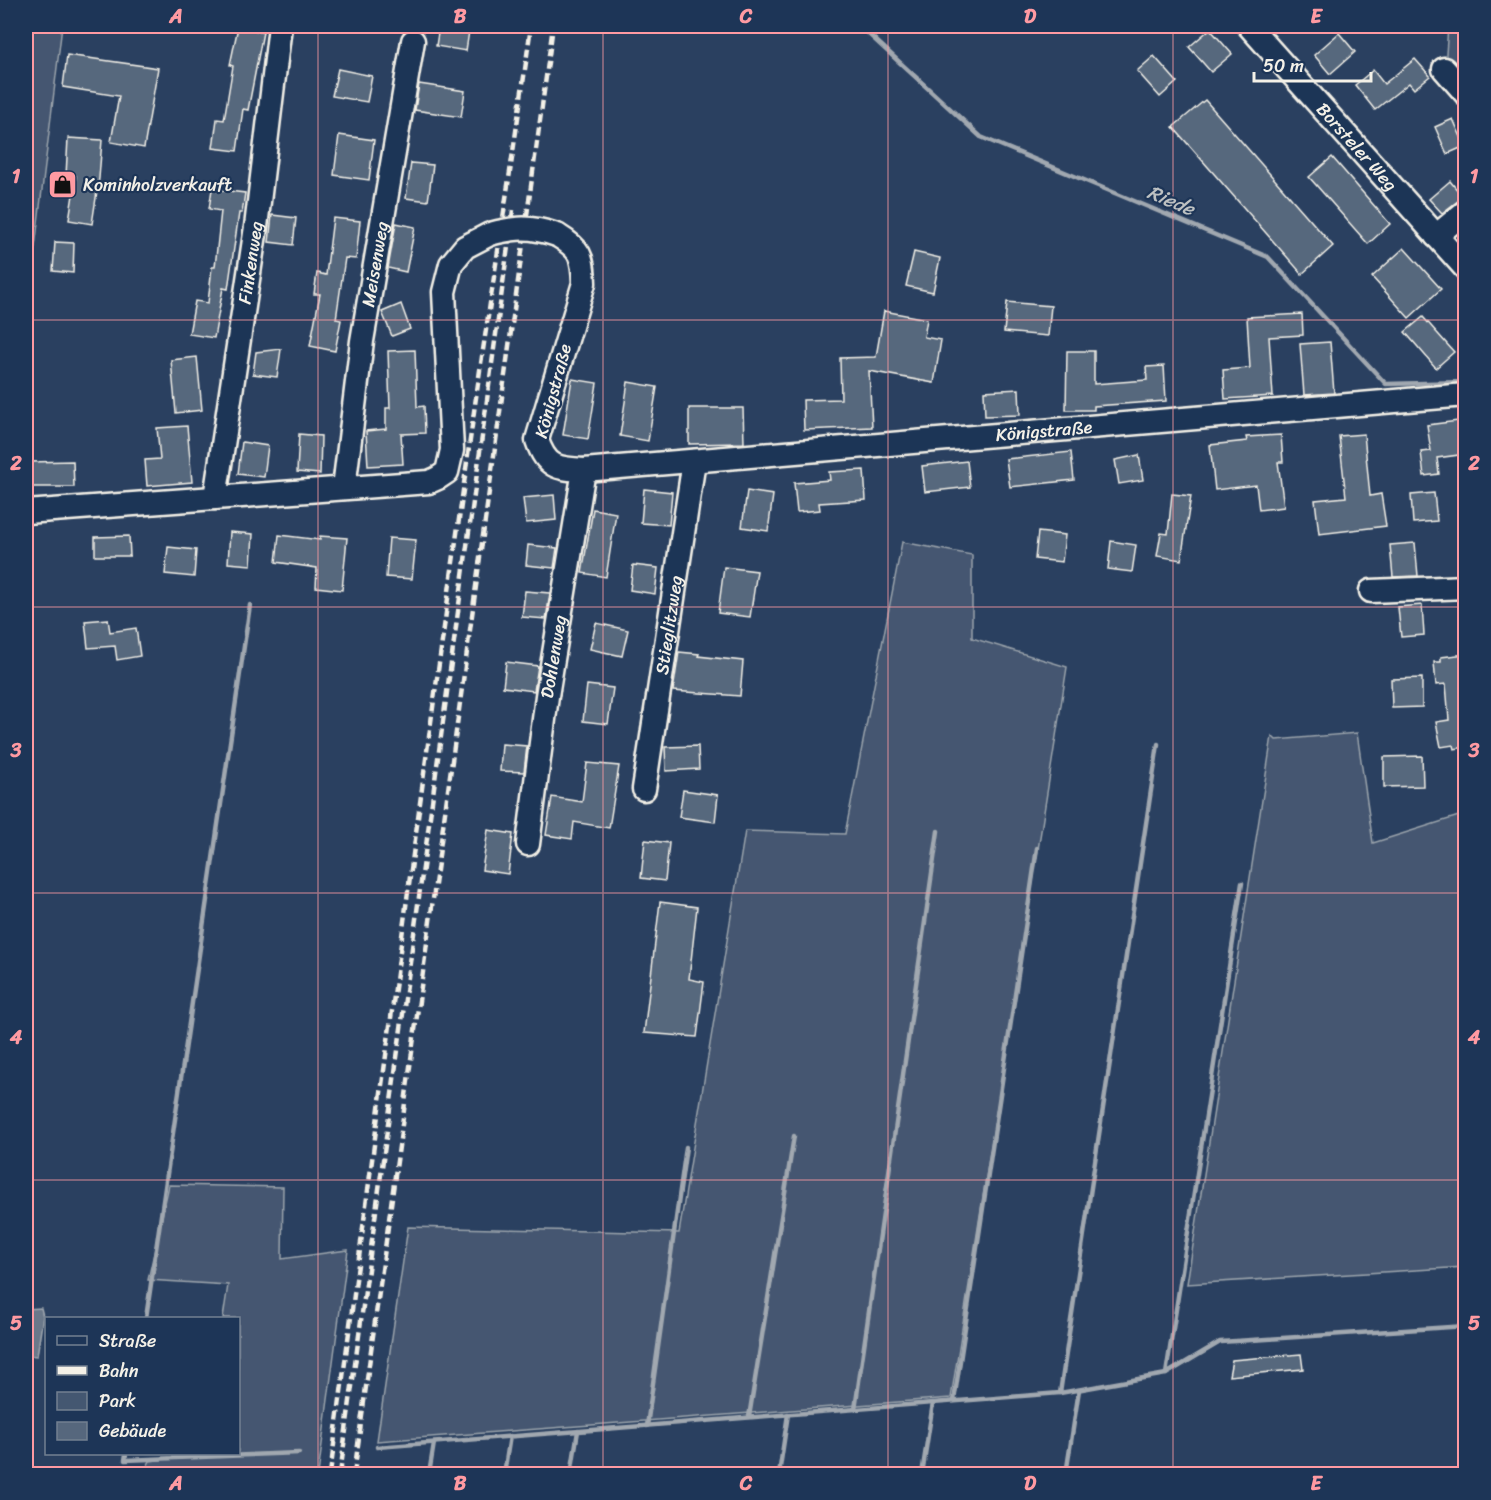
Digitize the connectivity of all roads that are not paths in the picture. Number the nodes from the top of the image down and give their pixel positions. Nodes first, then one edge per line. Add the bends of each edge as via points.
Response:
1 (280, 26) edge
2 (1249, 26) edge
3 (413, 41) dead end
4 (1444, 69) dead end
5 (1466, 94) edge
6 (1466, 211) edge
7 (1436, 236) junction
8 (1466, 269) edge
9 (1466, 395) edge
10 (694, 461) junction
11 (584, 470) junction
12 (344, 488) junction
13 (214, 498) junction
14 (26, 512) edge
15 (1466, 587) edge
16 (1371, 591) dead end
17 (644, 789) dead end
18 (528, 844) dead end

1 - 13 street, Finkenweg via 256,227
2 - 7 street, Borsteler Weg
3 - 12 street, Meisenweg via 362,342
4 - 5 street
6 - 7 street
7 - 8 street, Borsteler Weg
9 - 10 street, Königstraße
10 - 11 street, Königstraße
10 - 17 street, Stieglitzweg
11 - 12 street, Königstraße, bridge via 551,464 537,440 584,283 584,263 574,245 540,229 523,227 490,234 465,247 451,264 444,292 452,450 447,472 429,482
11 - 18 street, Dohlenweg via 547,696
12 - 13 street, Königstraße
13 - 14 street, Königstraße
15 - 16 street

